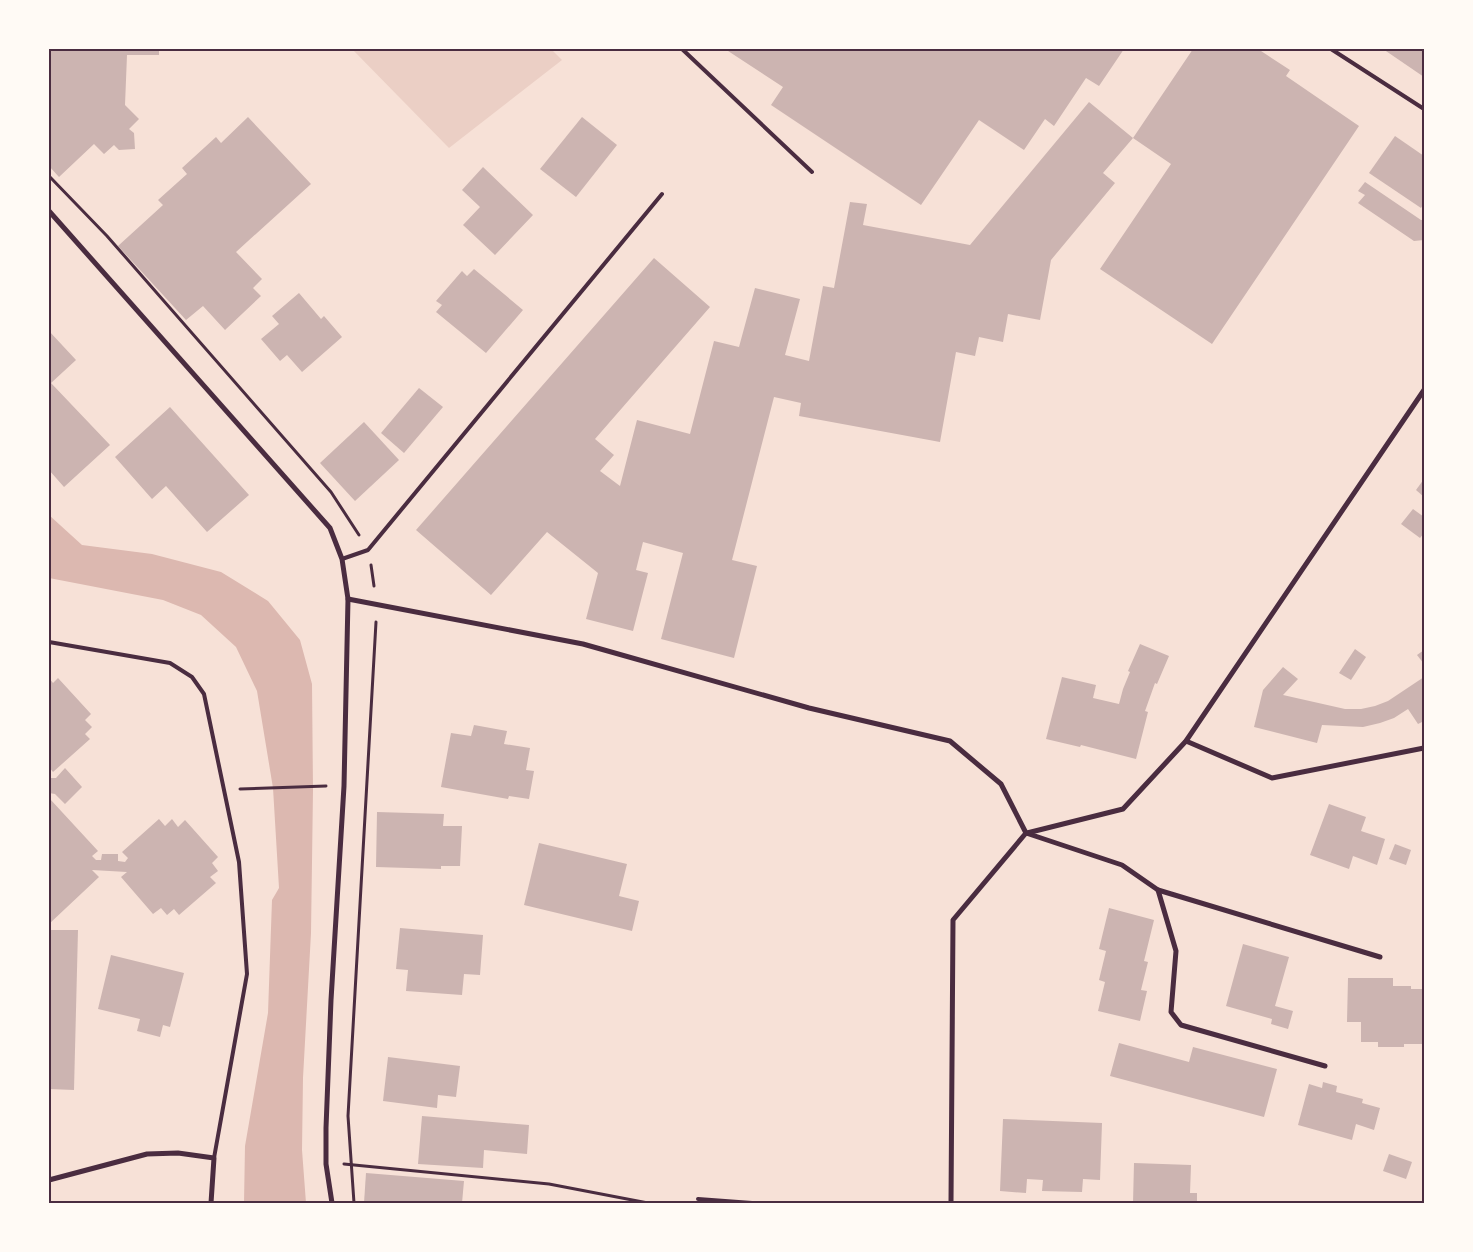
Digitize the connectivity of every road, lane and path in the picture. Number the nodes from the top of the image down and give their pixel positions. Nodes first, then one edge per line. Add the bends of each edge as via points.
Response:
1 (682, 49) edge
2 (1331, 49) edge
3 (1424, 109) edge
4 (812, 172) dead end
5 (662, 194) dead end
6 (49, 211) edge
7 (1424, 390) edge
8 (342, 559) junction
9 (348, 599) junction
10 (49, 642) edge
11 (1186, 741) junction
12 (1424, 748) edge
13 (322, 786) dead end
14 (367, 786) dead end
15 (258, 787) dead end
16 (1026, 833) junction
17 (1158, 890) junction
18 (1380, 957) dead end
19 (1325, 1066) dead end
20 (214, 1158) junction
21 (326, 1164) junction
22 (351, 1164) junction
23 (49, 1180) edge
24 (698, 1199) dead end
25 (211, 1203) edge
26 (332, 1203) edge
27 (354, 1203) edge
28 (648, 1203) edge
29 (752, 1203) edge
30 (951, 1203) edge

1 - 4 lane
2 - 3 lane
5 - 8 lane via 368,550
6 - 8 street via 330,528
7 - 11 street
8 - 9 street
9 - 16 street via 583,644 809,708 950,742 1001,784
9 - 21 street via 344,786 331,1000
10 - 20 lane via 170,663 192,677 204,694 239,862 247,974
11 - 12 street via 1272,778
11 - 16 street via 1123,809
13 - 15 path
14 - 22 path via 348,1116
16 - 17 street via 1122,865
16 - 30 street via 953,920
17 - 18 street
17 - 19 street via 1176,951 1171,1012 1181,1025
20 - 23 street via 178,1153 147,1154
20 - 25 street
21 - 22 path
21 - 26 street
22 - 27 path
22 - 28 path via 549,1184
24 - 29 lane

